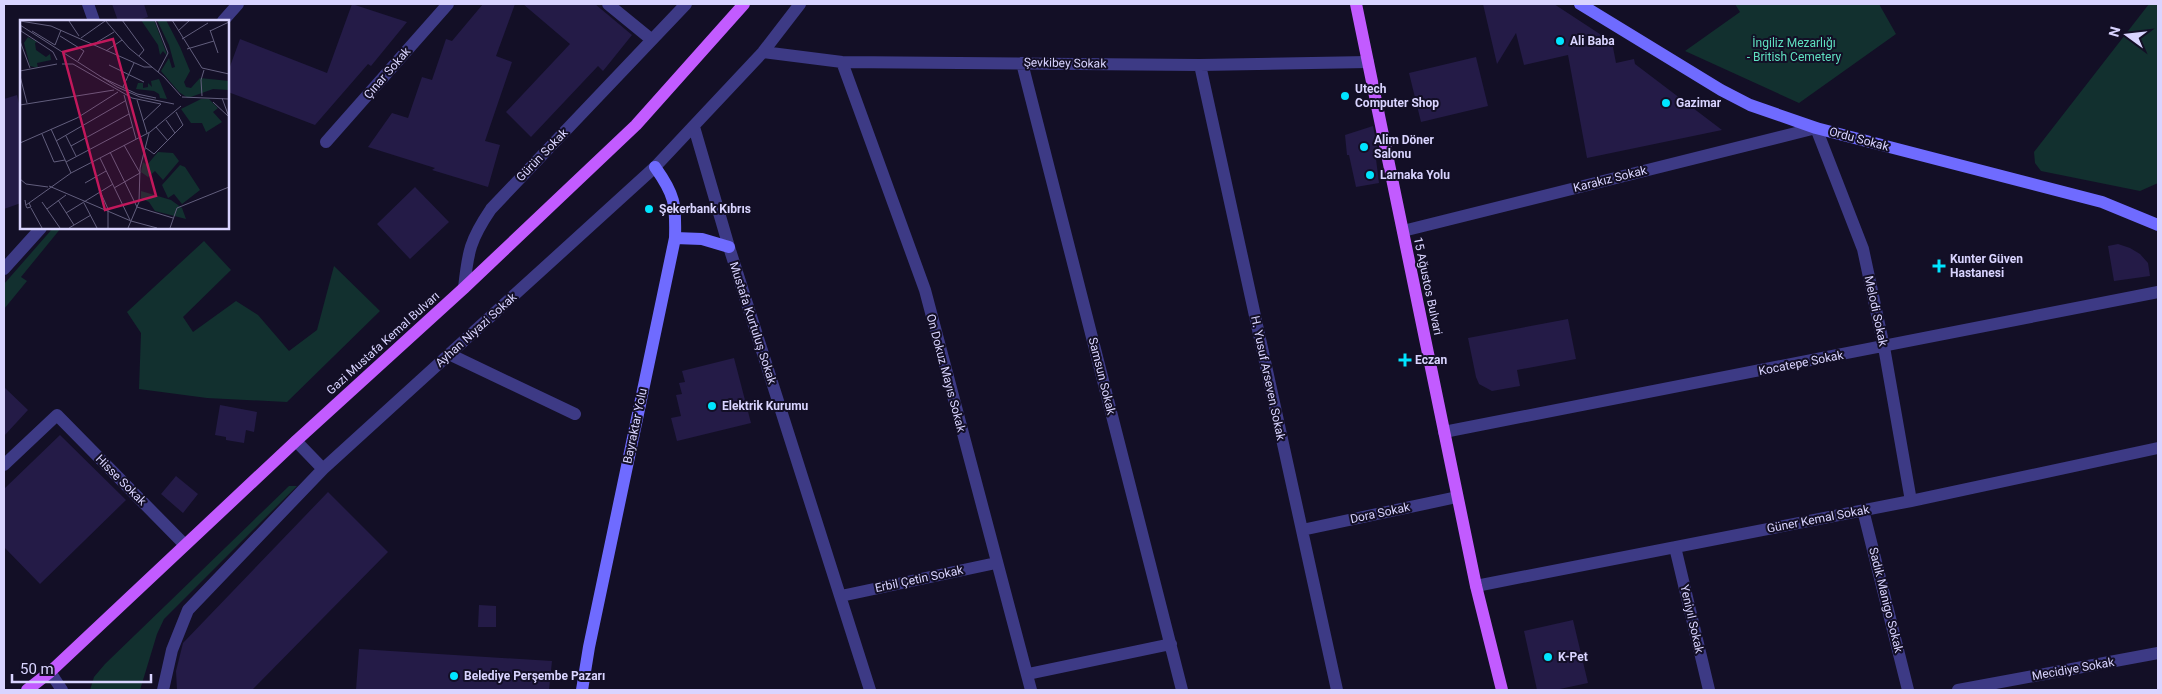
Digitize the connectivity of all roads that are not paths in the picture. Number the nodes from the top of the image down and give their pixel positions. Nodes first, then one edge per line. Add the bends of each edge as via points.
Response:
1 (88, 4) edge
2 (238, 4) edge
3 (448, 4) edge
4 (608, 4) edge
5 (686, 4) edge
6 (744, 4) edge
7 (800, 4) edge
8 (1356, 4) edge
9 (1580, 4) edge
10 (94, 20) edge
11 (224, 20) edge
12 (652, 40) junction
13 (763, 52) junction
14 (842, 62) junction
15 (1368, 62) junction
16 (1022, 63) junction
17 (1200, 65) junction
18 (694, 126) junction
19 (1816, 128) junction
20 (326, 142) dead end
21 (654, 166) junction
22 (2158, 225) edge
23 (40, 229) edge
24 (1403, 231) junction
25 (675, 238) junction
26 (729, 247) junction
27 (4, 269) edge
28 (464, 288) junction
29 (2158, 292) edge
30 (1884, 347) junction
31 (449, 354) junction
32 (575, 414) dead end
33 (1444, 432) junction
34 (296, 441) junction
35 (2158, 448) edge
36 (4, 465) edge
37 (323, 469) junction
38 (1457, 497) junction
39 (1911, 501) junction
40 (1863, 510) junction
41 (1302, 530) junction
42 (185, 544) junction
43 (1675, 547) junction
44 (996, 563) junction
45 (1476, 586) junction
46 (841, 596) junction
47 (1171, 644) junction
48 (2158, 653) edge
49 (50, 672) junction
50 (1028, 674) junction
51 (27, 690) edge
52 (62, 690) edge
53 (162, 690) edge
54 (582, 690) edge
55 (870, 690) edge
56 (1031, 690) edge
57 (1182, 690) edge
58 (1337, 690) edge
59 (1502, 690) edge
60 (1709, 690) edge
61 (1908, 690) edge
62 (1958, 690) edge

1 - 10 street
2 - 11 street
3 - 20 street, Çınar Sokak
4 - 12 street
5 - 12 street, Gürün Sokak
6 - 28 main road, Gazi Mustafa Kemal Bulvarı via 636,125
7 - 13 street, Ayhan Niyazi Sokak
8 - 15 main road, 15 Ağustos Bulvari
9 - 19 street, Ordu Sokak via 1750,106
12 - 28 street, Gürün Sokak via 491,209 476,232 468,253
13 - 14 street, Şevkibey Sokak
13 - 18 street, Ayhan Niyazi Sokak
14 - 16 street, Şevkibey Sokak
14 - 44 street, On Dokuz Mayıs Sokak via 925,290
15 - 17 street, Şevkibey Sokak
15 - 24 main road, 15 Ağustos Bulvari
16 - 17 street, Şevkibey Sokak
16 - 47 street, Samsun Sokak
17 - 41 street, H. Yusuf Arseven Sokak
18 - 21 street, Ayhan Niyazi Sokak
18 - 26 street, Mustafa Kurtuluş Sokak
19 - 22 street, Ordu Sokak via 2102,202
19 - 24 street, Karakız Sokak
19 - 30 street, Melodi Sokak via 1863,249
21 - 25 street, Bayraktar Yolu via 669,187 676,207
21 - 31 street, Ayhan Niyazi Sokak
23 - 27 street
24 - 33 main road, 15 Ağustos Bulvari
25 - 26 street
25 - 54 street, Bayraktar Yolu
26 - 46 street, Mustafa Kurtuluş Sokak
28 - 34 main road, Gazi Mustafa Kemal Bulvarı
29 - 30 street, Kocatepe Sokak
30 - 33 street, Kocatepe Sokak
30 - 39 street, Melodi Sokak
31 - 32 street
31 - 37 street, Ayhan Niyazi Sokak
33 - 38 main road, 15 Ağustos Bulvari
34 - 37 street
34 - 42 main road, Gazi Mustafa Kemal Bulvarı
35 - 39 street, Güner Kemal Sokak
36 - 42 street, Hisse Sokak via 57,415
37 - 53 street, Ayhan Niyazi Sokak via 188,610
38 - 41 street, Dora Sokak
38 - 45 main road, 15 Ağustos Bulvari
39 - 40 street, Güner Kemal Sokak
40 - 43 street, Güner Kemal Sokak
40 - 61 street, Sadık Manigo Sokak
41 - 58 street, H. Yusuf Arseven Sokak
42 - 49 main road, Gazi Mustafa Kemal Bulvarı
43 - 45 street, Güner Kemal Sokak
43 - 60 street, Yeniyıl Sokak
44 - 46 street, Erbil Çetin Sokak
44 - 50 street, On Dokuz Mayıs Sokak
45 - 59 main road, 15 Ağustos Bulvari
46 - 55 street, Mustafa Kurtuluş Sokak
47 - 50 street
47 - 57 street, Samsun Sokak
48 - 62 street, Mecidiye Sokak
49 - 51 main road, Gazi Mustafa Kemal Bulvarı
49 - 52 street
50 - 56 street, On Dokuz Mayıs Sokak

